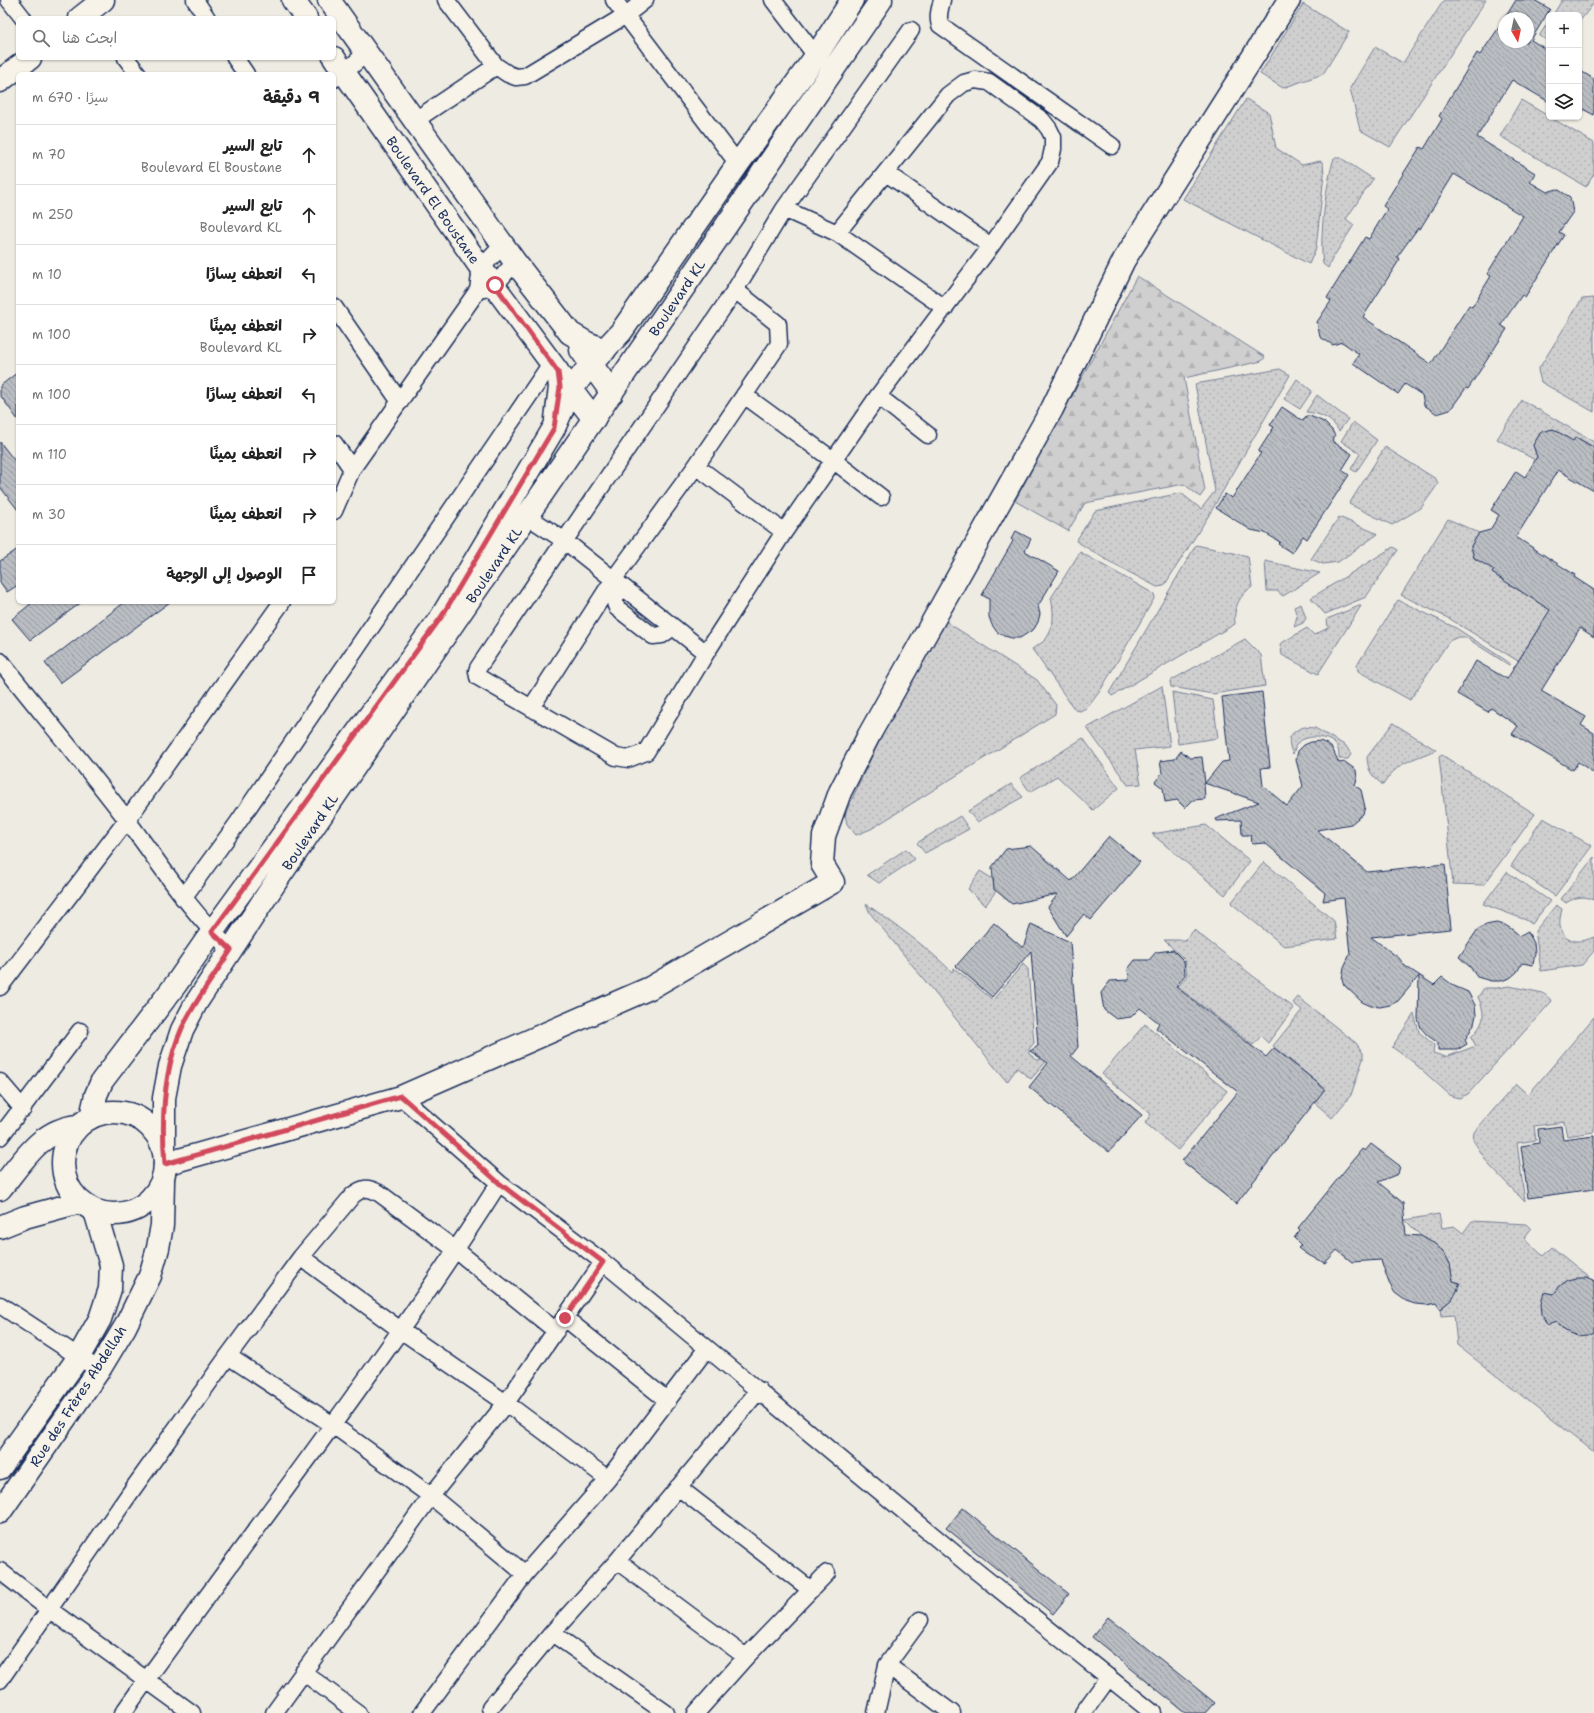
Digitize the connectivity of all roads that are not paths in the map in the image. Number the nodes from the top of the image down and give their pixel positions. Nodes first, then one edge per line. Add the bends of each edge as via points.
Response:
1 (9, 0) edge
2 (195, 0) edge
3 (293, 0) edge
4 (329, 0) edge
5 (446, 0) edge
6 (614, 0) edge
7 (645, 0) edge
8 (773, 0) edge
9 (852, 0) edge
10 (881, 0) edge
11 (942, 0) edge
12 (1289, 0) edge
13 (626, 15) junction
14 (21, 16) edge
15 (206, 16) edge
16 (305, 16) edge
17 (911, 30) dead end
18 (366, 53) junction
19 (816, 56) junction
20 (27, 60) edge
21 (128, 60) edge
22 (236, 60) edge
23 (496, 66) junction
24 (337, 70) edge
25 (136, 72) edge
26 (245, 72) edge
27 (383, 78) junction
28 (0, 81) edge
29 (360, 96) junction
30 (414, 121) junction
31 (1112, 146) dead end
32 (738, 164) junction
33 (886, 173) junction
34 (784, 209) junction
35 (837, 233) junction
36 (991, 246) junction
37 (509, 253) junction
38 (481, 268) junction
39 (487, 288) junction
40 (735, 290) junction
41 (945, 308) junction
42 (336, 311) edge
43 (598, 357) junction
44 (555, 367) junction
45 (571, 390) junction
46 (612, 393) junction
47 (744, 395) junction
48 (878, 396) junction
49 (400, 402) junction
50 (594, 419) junction
51 (554, 428) junction
52 (928, 435) dead end
53 (336, 446) edge
54 (833, 460) junction
55 (696, 466) junction
56 (352, 469) junction
57 (881, 497) dead end
58 (336, 506) edge
59 (527, 516) junction
60 (784, 532) junction
61 (565, 541) junction
62 (618, 584) junction
63 (281, 604) edge
64 (706, 653) junction
65 (0, 661) edge
66 (531, 708) junction
67 (127, 820) junction
68 (183, 898) junction
69 (212, 932) junction
70 (231, 950) junction
71 (0, 987) edge
72 (80, 1031) dead end
73 (0, 1082) edge
74 (401, 1096) junction
75 (23, 1109) junction
76 (85, 1122) junction
77 (0, 1137) edge
78 (164, 1166) junction
79 (499, 1183) junction
80 (0, 1189) edge
81 (88, 1207) junction
82 (0, 1227) edge
83 (456, 1250) junction
84 (301, 1257) junction
85 (603, 1262) junction
86 (0, 1305) edge
87 (561, 1324) junction
88 (399, 1330) junction
89 (707, 1348) junction
90 (228, 1356) junction
91 (78, 1358) junction
92 (98, 1370) junction
93 (759, 1390) junction
94 (668, 1401) junction
95 (506, 1403) junction
96 (333, 1425) junction
97 (0, 1468) edge
98 (608, 1479) junction
99 (678, 1486) junction
100 (432, 1496) junction
101 (0, 1512) edge
102 (617, 1561) junction
103 (0, 1571) edge
104 (827, 1573) dead end
105 (525, 1574) junction
106 (811, 1590) junction
107 (50, 1610) junction
108 (920, 1620) dead end
109 (552, 1633) junction
110 (746, 1657) junction
111 (887, 1665) junction
112 (303, 1672) junction
113 (1109, 1677) junction
114 (0, 1680) edge
115 (147, 1680) junction
116 (490, 1708) dead end
117 (123, 1713) edge
118 (192, 1713) edge
119 (274, 1713) edge
120 (358, 1713) edge
121 (422, 1713) edge
122 (666, 1713) edge
123 (696, 1713) edge
124 (876, 1713) edge
125 (952, 1713) edge
126 (1083, 1713) edge
127 (1153, 1713) edge

1 - 14 street
2 - 15 street
3 - 16 main road
4 - 18 main road
5 - 23 street
6 - 13 street
7 - 13 street
8 - 19 street
9 - 19 main road, Boulevard KL
10 - 46 main road, Boulevard KL
11 - 31 street via 938,19 940,25
12 - 74 main road via 1124,260 1052,409 869,735 840,792 824,836 822,864 833,882 650,988
13 - 23 street via 525,76 516,77
13 - 32 street
17 - 34 street
18 - 24 street
18 - 27 main road
19 - 32 main road, Boulevard KL
20 - 28 main road
21 - 25 street
22 - 26 street
23 - 30 street
24 - 29 main road, Boulevard El Boustane
27 - 29 main road
27 - 30 main road
29 - 38 main road, Boulevard El Boustane
30 - 37 main road
32 - 43 main road, Boulevard KL via 621,332
33 - 35 street
33 - 36 street
33 - 36 street via 948,95 964,83 975,80 989,82 1042,120 1053,137 1050,162
34 - 35 street
34 - 40 street
35 - 41 street
36 - 41 street
37 - 38 street
37 - 39 street
37 - 43 main road via 570,332 587,343
38 - 39 main road, Boulevard El Boustane
39 - 44 main road, Boulevard El Boustane
39 - 49 street
40 - 47 street via 778,324 779,333 778,344
40 - 61 street
41 - 48 street
42 - 49 street
43 - 45 main road, Boulevard KL
43 - 46 main road
44 - 45 main road, Boulevard El Boustane
44 - 51 main road via 560,387
44 - 68 street
45 - 50 main road, Boulevard El Boustane
45 - 51 main road, Boulevard KL
46 - 50 main road, Boulevard KL
47 - 54 street
47 - 55 street
48 - 52 street
48 - 54 street
49 - 56 street
50 - 59 main road, Boulevard KL
51 - 69 main road, Boulevard KL via 442,616
53 - 56 street
54 - 57 street
54 - 60 street
55 - 60 street
55 - 62 street
56 - 58 street
59 - 61 street
59 - 70 main road, Boulevard KL
60 - 64 street
61 - 62 street
61 - 66 street via 477,671 478,677
62 - 64 street via 614,602 617,608 653,636 662,635 673,627
62 - 66 street
63 - 67 street
64 - 66 street via 646,752 636,757 616,758
65 - 67 street
67 - 68 street
67 - 71 street
68 - 69 street
69 - 70 street
69 - 76 main road, Boulevard KL via 102,1081
70 - 78 main road, Boulevard KL via 189,1016 170,1066 164,1098
72 - 75 street
73 - 75 street
74 - 78 main road
74 - 79 street
75 - 77 street
76 - 78 main road via 106,1112 122,1112 136,1117 149,1126 159,1138
76 - 80 main road via 43,1139
76 - 81 main road via 67,1140 62,1157 63,1174 69,1189
78 - 81 main road via 153,1196 141,1207 127,1213 111,1215
78 - 92 main road, Rue des Frères Abdellah via 162,1226 150,1276 125,1327
79 - 83 street
79 - 85 street
81 - 82 main road via 25,1217
81 - 91 main road, Rue des Frères Abdellah via 112,1265 110,1289 100,1319
83 - 84 street via 380,1193 369,1188 353,1195
83 - 87 street
83 - 88 street
84 - 88 street
84 - 90 street
85 - 87 street
85 - 89 street
86 - 91 street
87 - 94 street
87 - 95 street
88 - 95 street
88 - 96 street
89 - 93 street
89 - 94 street
90 - 96 street
90 - 107 street
91 - 92 street
91 - 97 main road, Rue des Frères Abdellah
92 - 101 main road, Rue des Frères Abdellah
93 - 99 street
93 - 113 street via 970,1566
94 - 98 street
95 - 98 street
95 - 100 street
96 - 100 street
96 - 115 street
98 - 105 street
99 - 102 street
99 - 106 street
100 - 105 street
100 - 112 street
102 - 109 street
102 - 110 street
103 - 107 street
104 - 106 street
105 - 121 street
106 - 110 street
107 - 114 street
107 - 115 street
108 - 111 street
109 - 116 street
109 - 122 street
110 - 123 street
111 - 124 street
111 - 125 street
112 - 119 street
112 - 120 street
113 - 126 street
113 - 127 street
115 - 117 street
115 - 118 street

